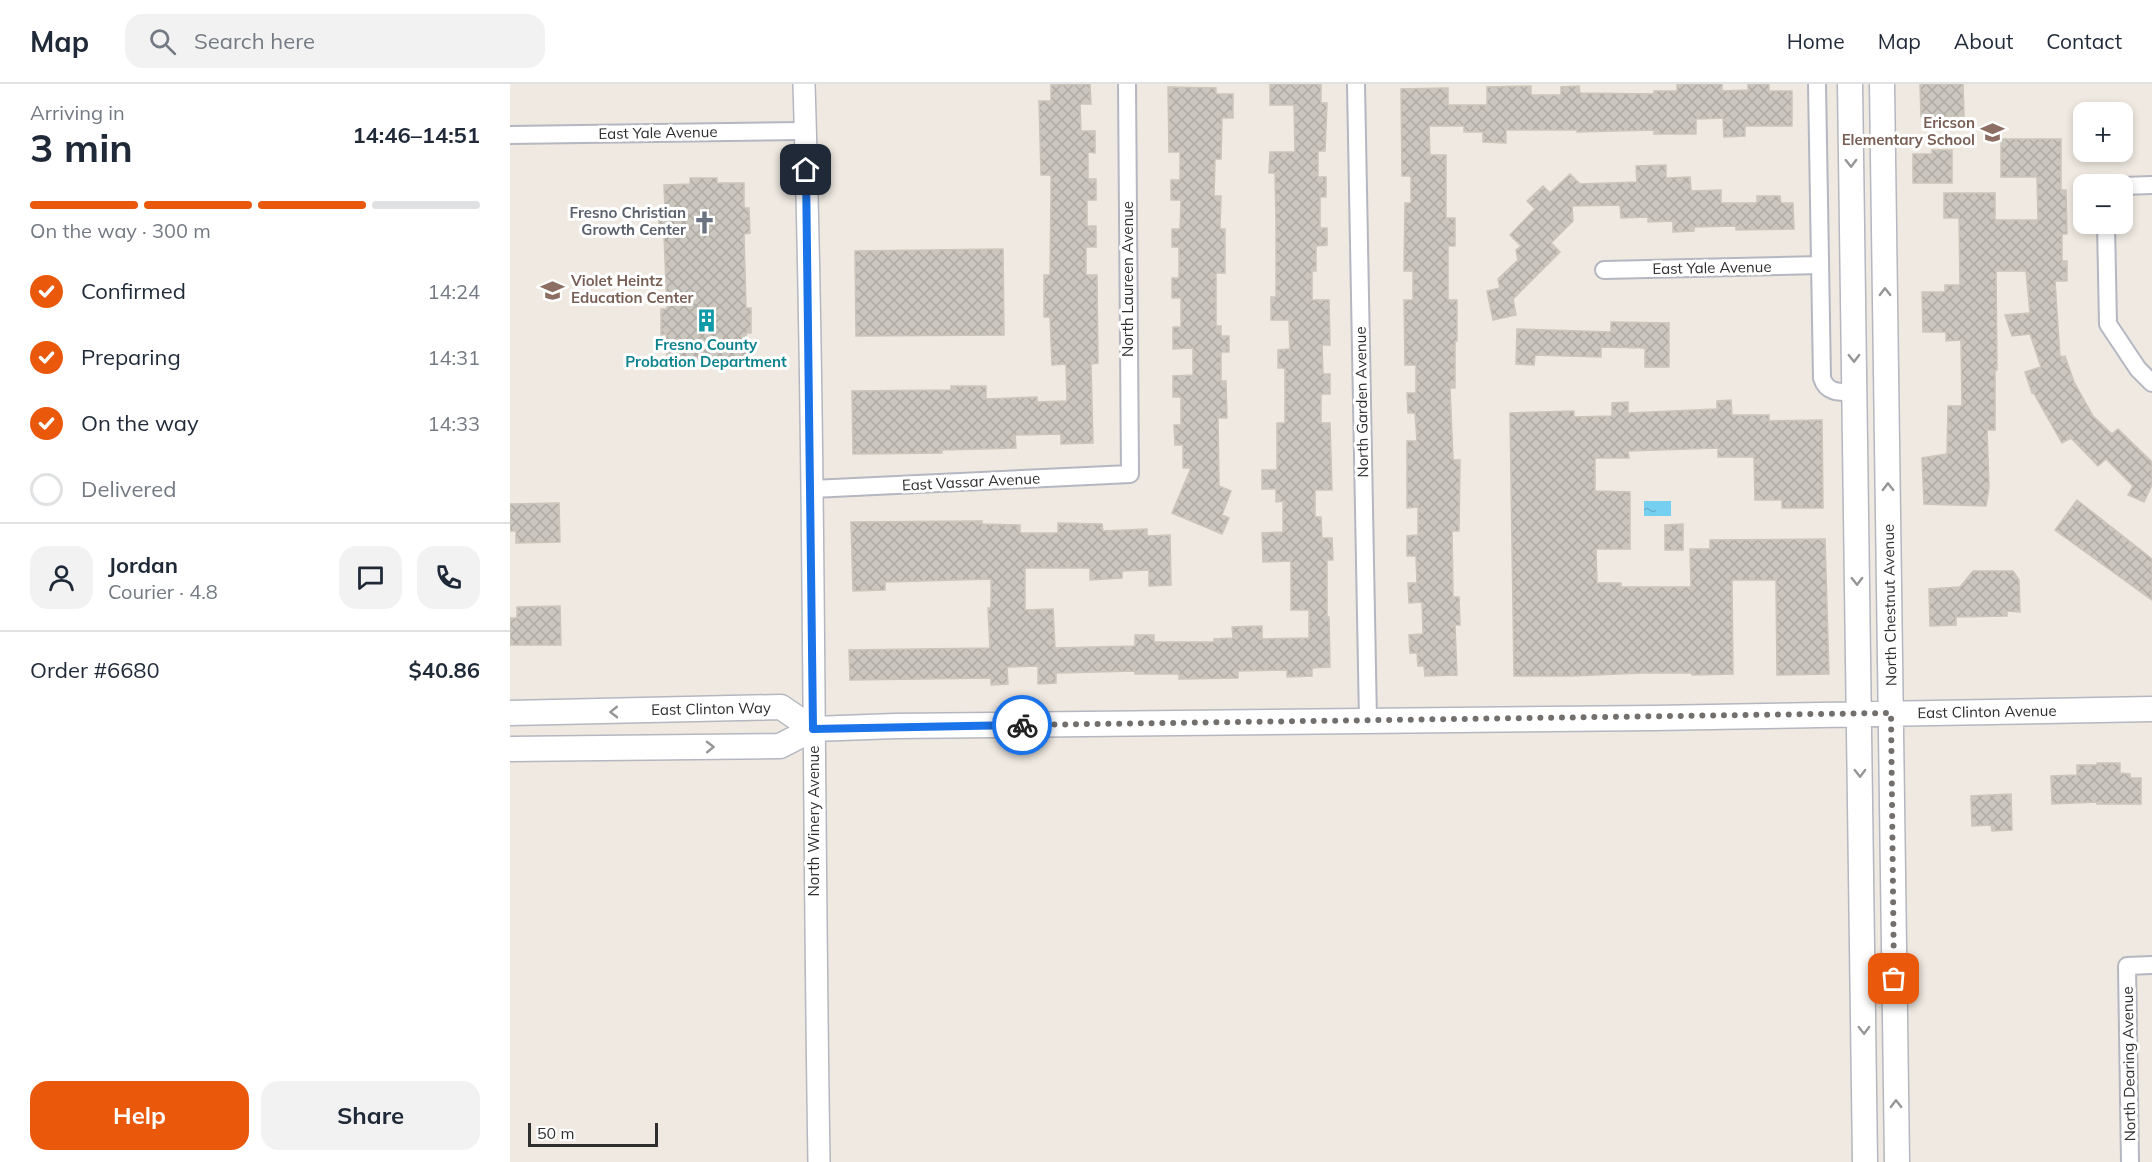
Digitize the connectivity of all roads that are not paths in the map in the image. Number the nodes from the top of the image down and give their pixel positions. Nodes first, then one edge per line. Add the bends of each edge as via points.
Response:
1 (804, 84) edge
2 (1127, 84) edge
3 (1356, 84) edge
4 (1817, 84) edge
5 (1850, 84) edge
6 (1882, 84) edge
7 (806, 131) junction
8 (510, 135) edge
9 (2133, 186) edge
10 (2152, 186) edge
11 (2106, 234) edge
12 (1820, 265) junction
13 (1604, 270) dead end
14 (2152, 383) edge
15 (1854, 392) junction
16 (1130, 474) joint
17 (812, 489) junction
18 (2152, 709) edge
19 (510, 713) edge
20 (1891, 713) junction
21 (1859, 714) junction
22 (1368, 721) junction
23 (813, 729) junction
24 (510, 749) edge
25 (2152, 965) edge
26 (819, 1162) edge
27 (1865, 1162) edge
28 (1897, 1162) edge
29 (2130, 1162) edge

1 - 7 street, North Winery Avenue
2 - 16 street, North Laureen Avenue
3 - 22 street, North Garden Avenue
4 - 12 street
5 -> 15 main road
20 -> 6 main road, North Chestnut Avenue
7 - 8 street, East Yale Avenue
7 - 17 street, North Winery Avenue
9 - 10 street
11 - 14 street via 2108,324
12 - 13 street, East Yale Avenue
12 - 15 street via 1823,381 1829,390
15 -> 21 main road
16 - 17 street, East Vassar Avenue
17 - 23 street, North Winery Avenue
18 - 20 main road, East Clinton Avenue
23 -> 19 main road, East Clinton Way via 781,708
20 - 21 main road, East Clinton Avenue
28 -> 20 main road, North Chestnut Avenue
21 - 22 main road, East Clinton Avenue
21 -> 27 main road
22 - 23 main road, East Clinton Avenue
24 -> 23 main road via 780,746
23 - 26 street, North Winery Avenue
25 - 29 street, North Dearing Avenue via 2127,966

